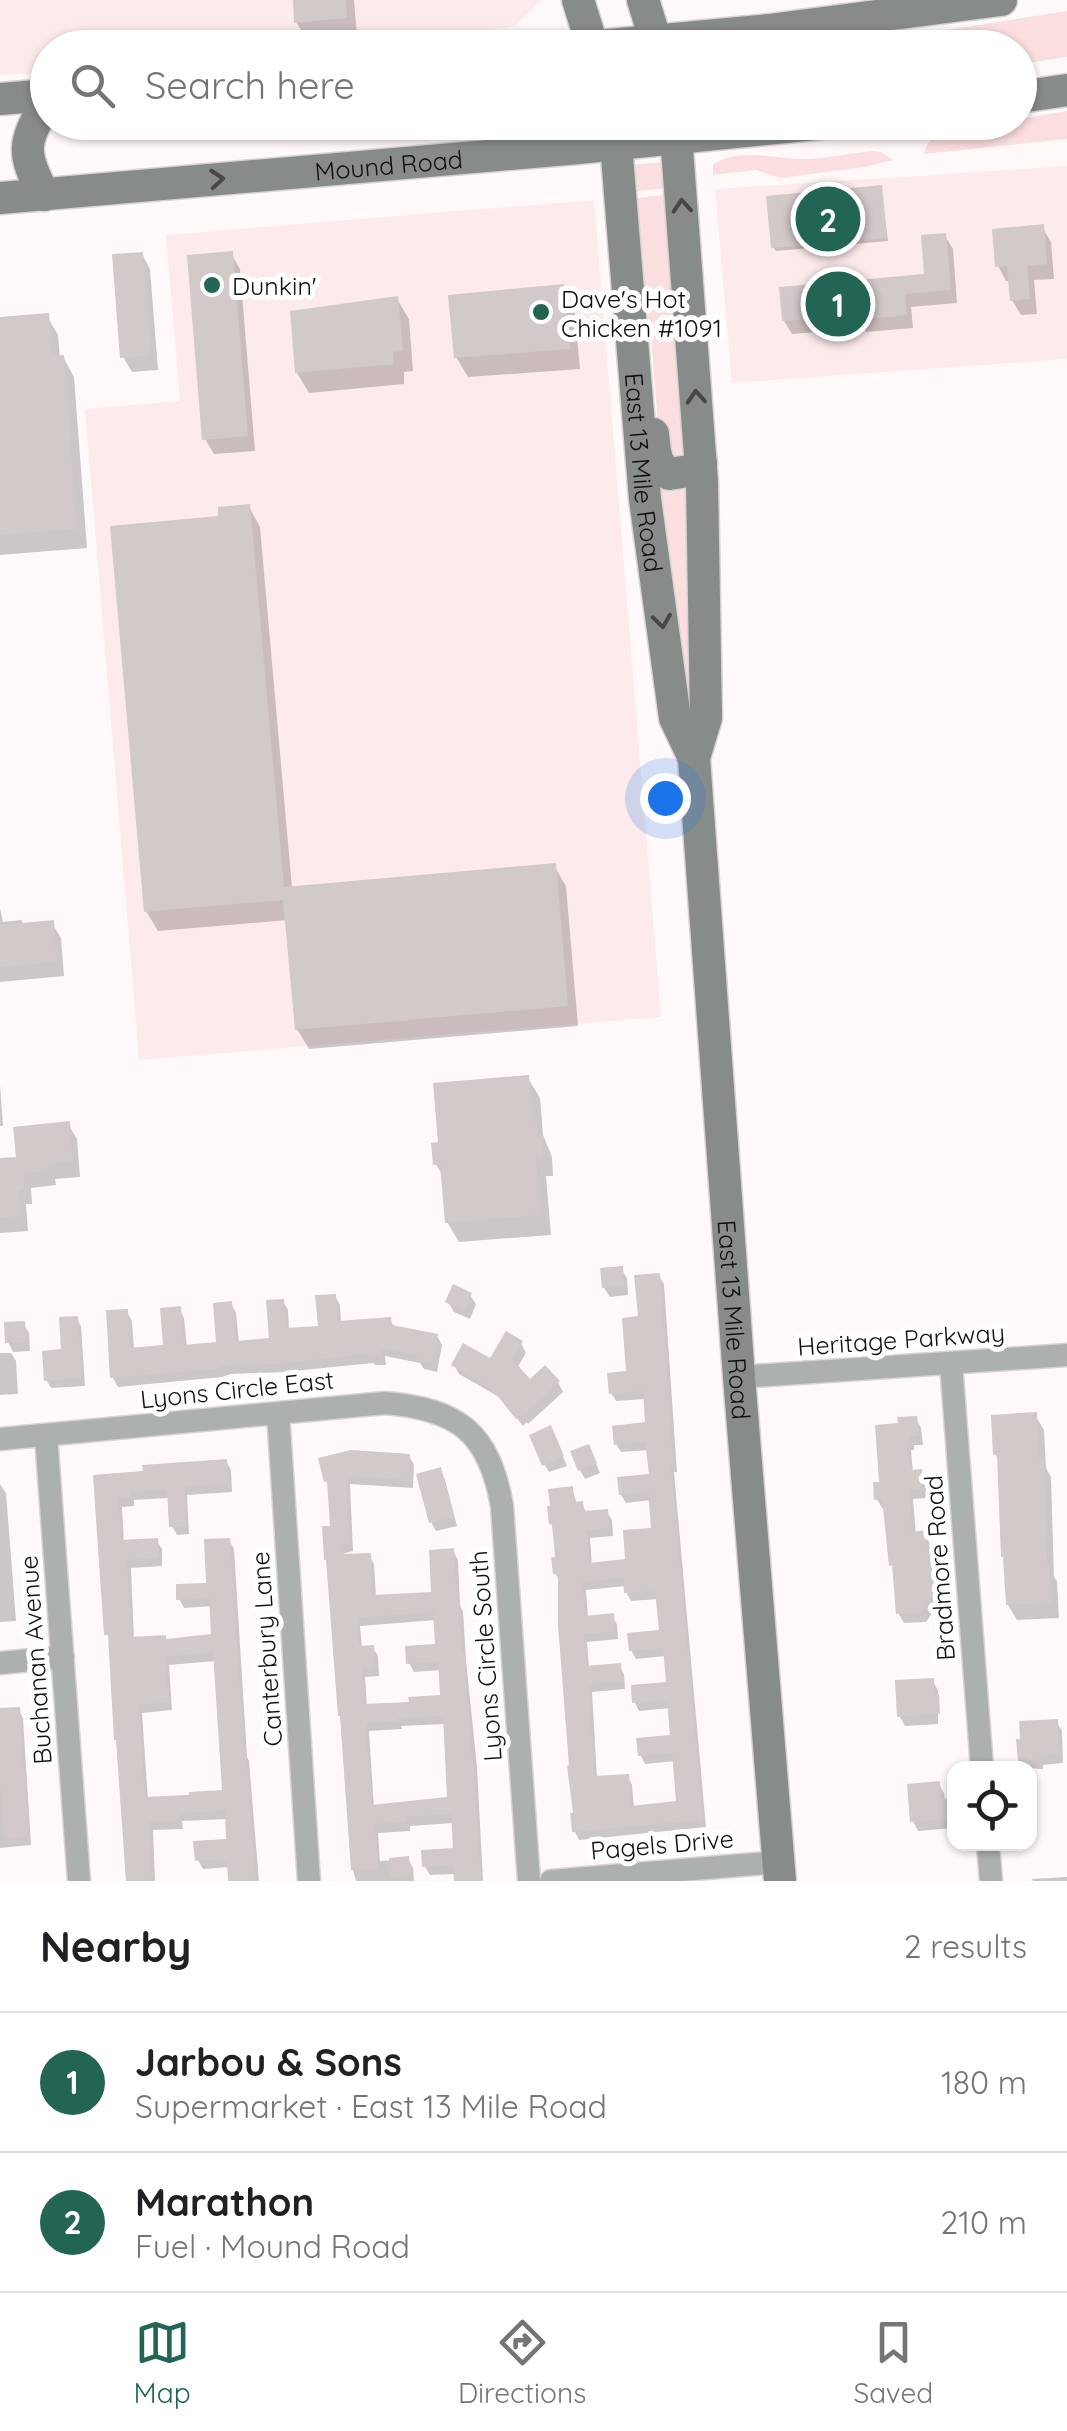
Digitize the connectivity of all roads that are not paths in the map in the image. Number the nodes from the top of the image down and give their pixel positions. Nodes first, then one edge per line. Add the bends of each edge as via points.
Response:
1 (578, 0) edge
2 (643, 0) edge
3 (1001, 0) edge
4 (584, 30) edge
5 (653, 30) edge
6 (778, 30) edge
7 (1067, 90) edge
8 (1037, 94) edge
9 (30, 98) edge
10 (0, 99) edge
11 (30, 135) edge
12 (549, 140) edge
13 (615, 140) edge
14 (677, 140) edge
15 (44, 194) junction
16 (0, 198) edge
17 (632, 350) junction
18 (701, 463) junction
19 (694, 758) junction
20 (1067, 1355) edge
21 (951, 1364) junction
22 (738, 1377) junction
23 (278, 1413) junction
24 (473, 1434) joint
25 (46, 1436) junction
26 (0, 1439) edge
27 (63, 1657) junction
28 (0, 1663) edge
29 (981, 1761) edge
30 (989, 1851) edge
31 (779, 1871) edge
32 (72, 1880) edge
33 (309, 1881) edge
34 (530, 1881) edge
35 (551, 1881) edge
36 (991, 1881) edge

1 - 4 main road
2 - 5 main road
3 - 6 main road
7 - 8 main road
9 - 10 main road
11 - 15 main road via 28,164
15 -> 12 main road, Mound Road
13 - 17 main road, East 13 Mile Road
18 -> 14 main road, East 13 Mile Road
15 - 16 main road, Mound Road
17 - 18 main road via 646,359 661,469 680,474
17 -> 19 main road, East 13 Mile Road via 675,718
18 - 19 main road, East 13 Mile Road via 706,718
19 - 22 main road, East 13 Mile Road
20 - 21 street, Heritage Parkway
21 - 22 street, Heritage Parkway
21 - 29 street, Bradmore Road
22 - 31 main road, East 13 Mile Road
23 - 24 street, Lyons Circle East via 412,1405
23 - 25 street, Lyons Circle East
23 - 33 street, Canterbury Lane
24 - 34 street, Lyons Circle South via 486,1452 502,1506
25 - 26 street, Lyons Circle East
25 - 27 street, Buchanan Avenue
27 - 28 street
27 - 32 street, Buchanan Avenue
30 - 36 street
31 - 35 street, Pagels Drive

